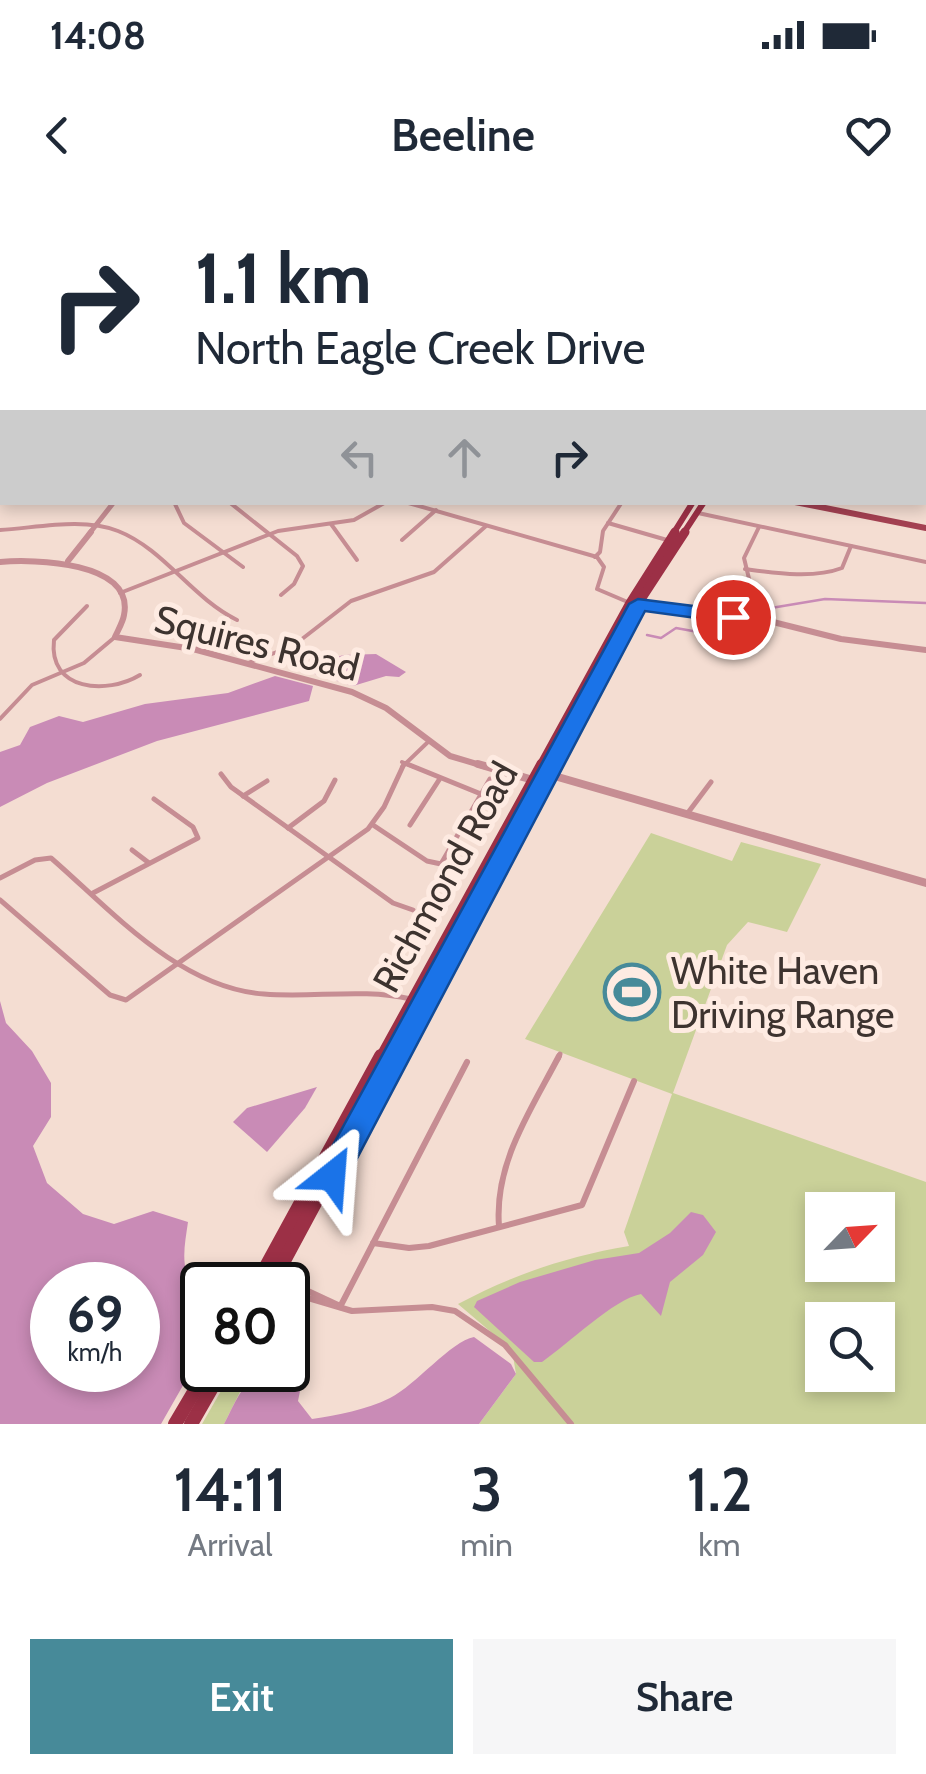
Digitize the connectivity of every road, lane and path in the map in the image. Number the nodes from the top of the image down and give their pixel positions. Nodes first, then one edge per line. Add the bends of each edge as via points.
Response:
1 (112, 505) edge
2 (175, 505) edge
3 (233, 505) edge
4 (382, 505) edge
5 (417, 505) edge
6 (620, 505) edge
7 (691, 505) edge
8 (702, 505) edge
9 (811, 505) edge
10 (832, 505) edge
11 (436, 510) junction
12 (698, 513) junction
13 (331, 524) junction
14 (608, 524) junction
15 (486, 526) junction
16 (759, 526) junction
17 (926, 526) edge
18 (96, 528) junction
19 (0, 530) edge
20 (269, 534) junction
21 (667, 537) junction
22 (402, 540) dead end
23 (852, 546) junction
24 (224, 553) junction
25 (598, 558) junction
26 (357, 560) dead end
27 (68, 561) junction
28 (0, 562) edge
29 (926, 562) edge
30 (242, 567) dead end
31 (745, 569) junction
32 (176, 573) junction
33 (120, 593) junction
34 (281, 595) dead end
35 (634, 603) junction
36 (88, 606) dead end
37 (237, 620) dead end
38 (759, 620) junction
39 (116, 637) junction
40 (926, 650) edge
41 (248, 663) junction
42 (68, 670) junction
43 (140, 675) dead end
44 (0, 719) edge
45 (428, 742) junction
46 (402, 762) junction
47 (221, 774) dead end
48 (541, 777) junction
49 (490, 779) dead end
50 (334, 780) dead end
51 (439, 780) junction
52 (267, 782) dead end
53 (711, 782) dead end
54 (482, 794) junction
55 (244, 796) junction
56 (154, 799) dead end
57 (687, 814) junction
58 (373, 825) junction
59 (410, 825) dead end
60 (288, 828) junction
61 (132, 850) dead end
62 (329, 857) junction
63 (149, 864) junction
64 (0, 878) edge
65 (926, 883) edge
66 (93, 893) junction
67 (0, 900) edge
68 (413, 910) dead end
69 (179, 963) junction
70 (420, 1002) junction
71 (560, 1054) dead end
72 (467, 1062) dead end
73 (634, 1082) dead end
74 (499, 1226) junction
75 (373, 1242) junction
76 (278, 1262) edge
77 (310, 1293) edge
78 (310, 1300) edge
79 (340, 1307) junction
80 (194, 1392) edge
81 (209, 1392) edge
82 (175, 1424) edge
83 (191, 1424) edge
84 (571, 1424) edge

1 - 18 street
2 - 24 street via 179,518
3 - 20 street
4 - 13 street via 364,517
5 - 11 street
6 - 14 street
7 - 21 highway, Richmond Road
8 - 12 highway, Richmond Road
9 - 17 main road
10 - 17 main road
11 - 15 street
11 - 22 street
12 - 16 street
12 - 35 highway, Richmond Road
13 - 20 street
13 - 26 street
14 - 21 street
14 - 25 street
15 - 25 street
15 - 41 street via 434,572 351,601 293,646
16 - 23 street
16 - 31 street
18 - 19 street
18 - 27 street
18 - 32 street via 123,533
20 - 24 street
20 - 34 street via 303,566
21 - 35 highway, Richmond Road
23 - 29 street
23 - 31 street via 834,571
24 - 30 street
24 - 32 street
25 - 35 street via 604,567 597,590
27 - 28 street, Squires Road
27 - 33 street, Squires Road
31 - 38 street
32 - 33 street
32 - 37 street via 211,607
33 - 39 street, Squires Road via 126,615
35 - 38 street
35 - 48 highway, Richmond Road
36 - 42 street via 53,642
38 - 40 street
39 - 41 street, Squires Road
39 - 42 street, Squires Road
41 - 45 street, Squires Road via 364,697
42 - 43 street via 96,690
42 - 44 street, Squires Road via 32,686
45 - 46 street
45 - 48 street, Squires Road via 456,760
46 - 51 street
46 - 58 street
47 - 55 street
48 - 57 street, Squires Road
48 - 70 highway, Richmond Road
49 - 54 street
50 - 60 street via 324,802
51 - 54 street
51 - 59 street
52 - 55 street
53 - 57 street
54 - 58 street via 439,864
55 - 60 street
56 - 63 street via 199,837
57 - 65 street, Squires Road
58 - 62 street
60 - 62 street
61 - 63 street
62 - 68 street
62 - 69 street
63 - 66 street
64 - 66 street via 49,857
66 - 69 street
67 - 69 street via 117,1000
69 - 70 street via 244,992 356,989
70 - 76 highway, Richmond Road
71 - 74 street via 500,1178
72 - 75 street
73 - 74 street via 582,1205
74 - 75 street via 416,1248
75 - 79 street
77 - 79 street
78 - 79 street
79 - 84 street via 432,1307 466,1316 512,1352
80 - 82 highway
81 - 83 highway

